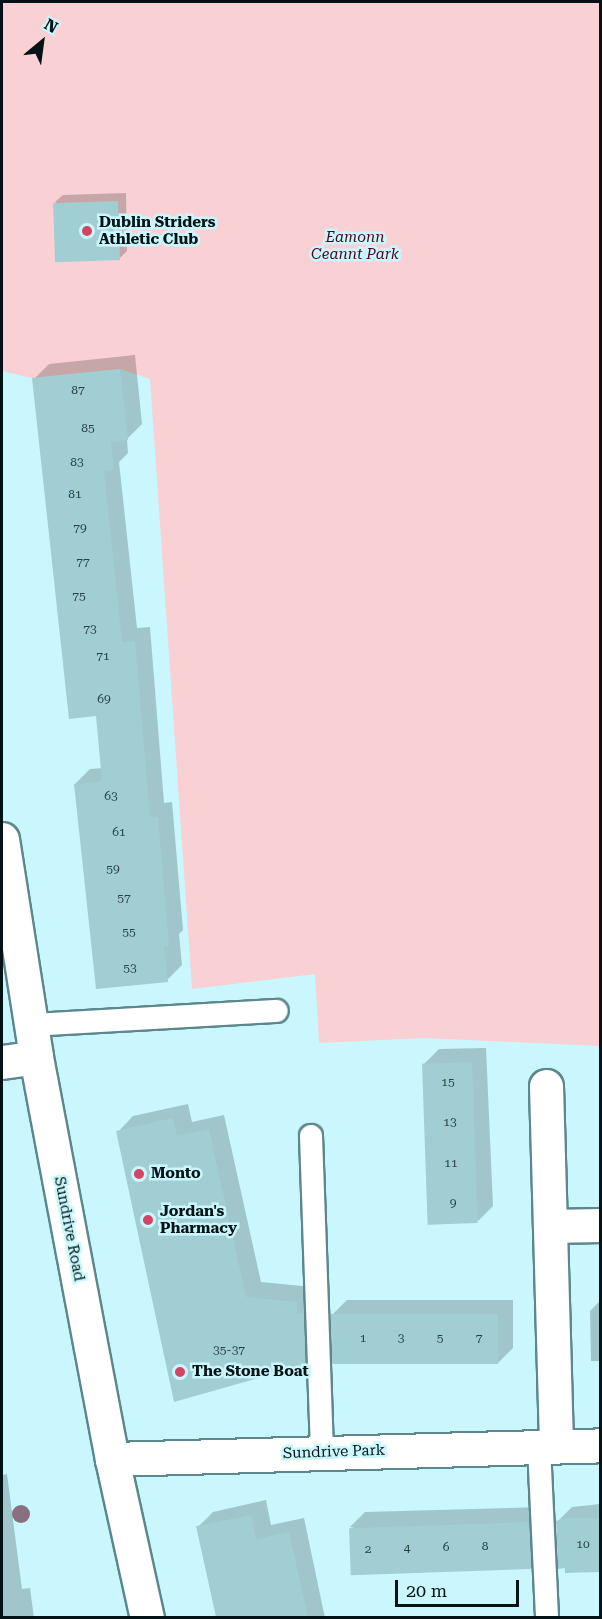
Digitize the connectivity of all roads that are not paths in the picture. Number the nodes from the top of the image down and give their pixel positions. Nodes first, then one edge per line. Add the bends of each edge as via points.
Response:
1 (2, 839) edge
2 (277, 1011) dead end
3 (32, 1024) junction
4 (36, 1057) junction
5 (2, 1062) edge
6 (546, 1086) dead end
7 (311, 1136) dead end
8 (600, 1225) edge
9 (550, 1226) junction
10 (600, 1444) edge
11 (547, 1446) junction
12 (322, 1453) junction
13 (112, 1459) junction
14 (147, 1617) edge
15 (547, 1617) edge

1 - 3 street, Sundrive Road
2 - 3 lane
3 - 4 street, Sundrive Road
4 - 5 street
4 - 13 street, Sundrive Road
6 - 9 street
7 - 12 lane
8 - 9 street
9 - 11 street
10 - 11 street, Sundrive Park
11 - 12 street, Sundrive Park
11 - 15 lane
12 - 13 street, Sundrive Park
13 - 14 street, Sundrive Road

